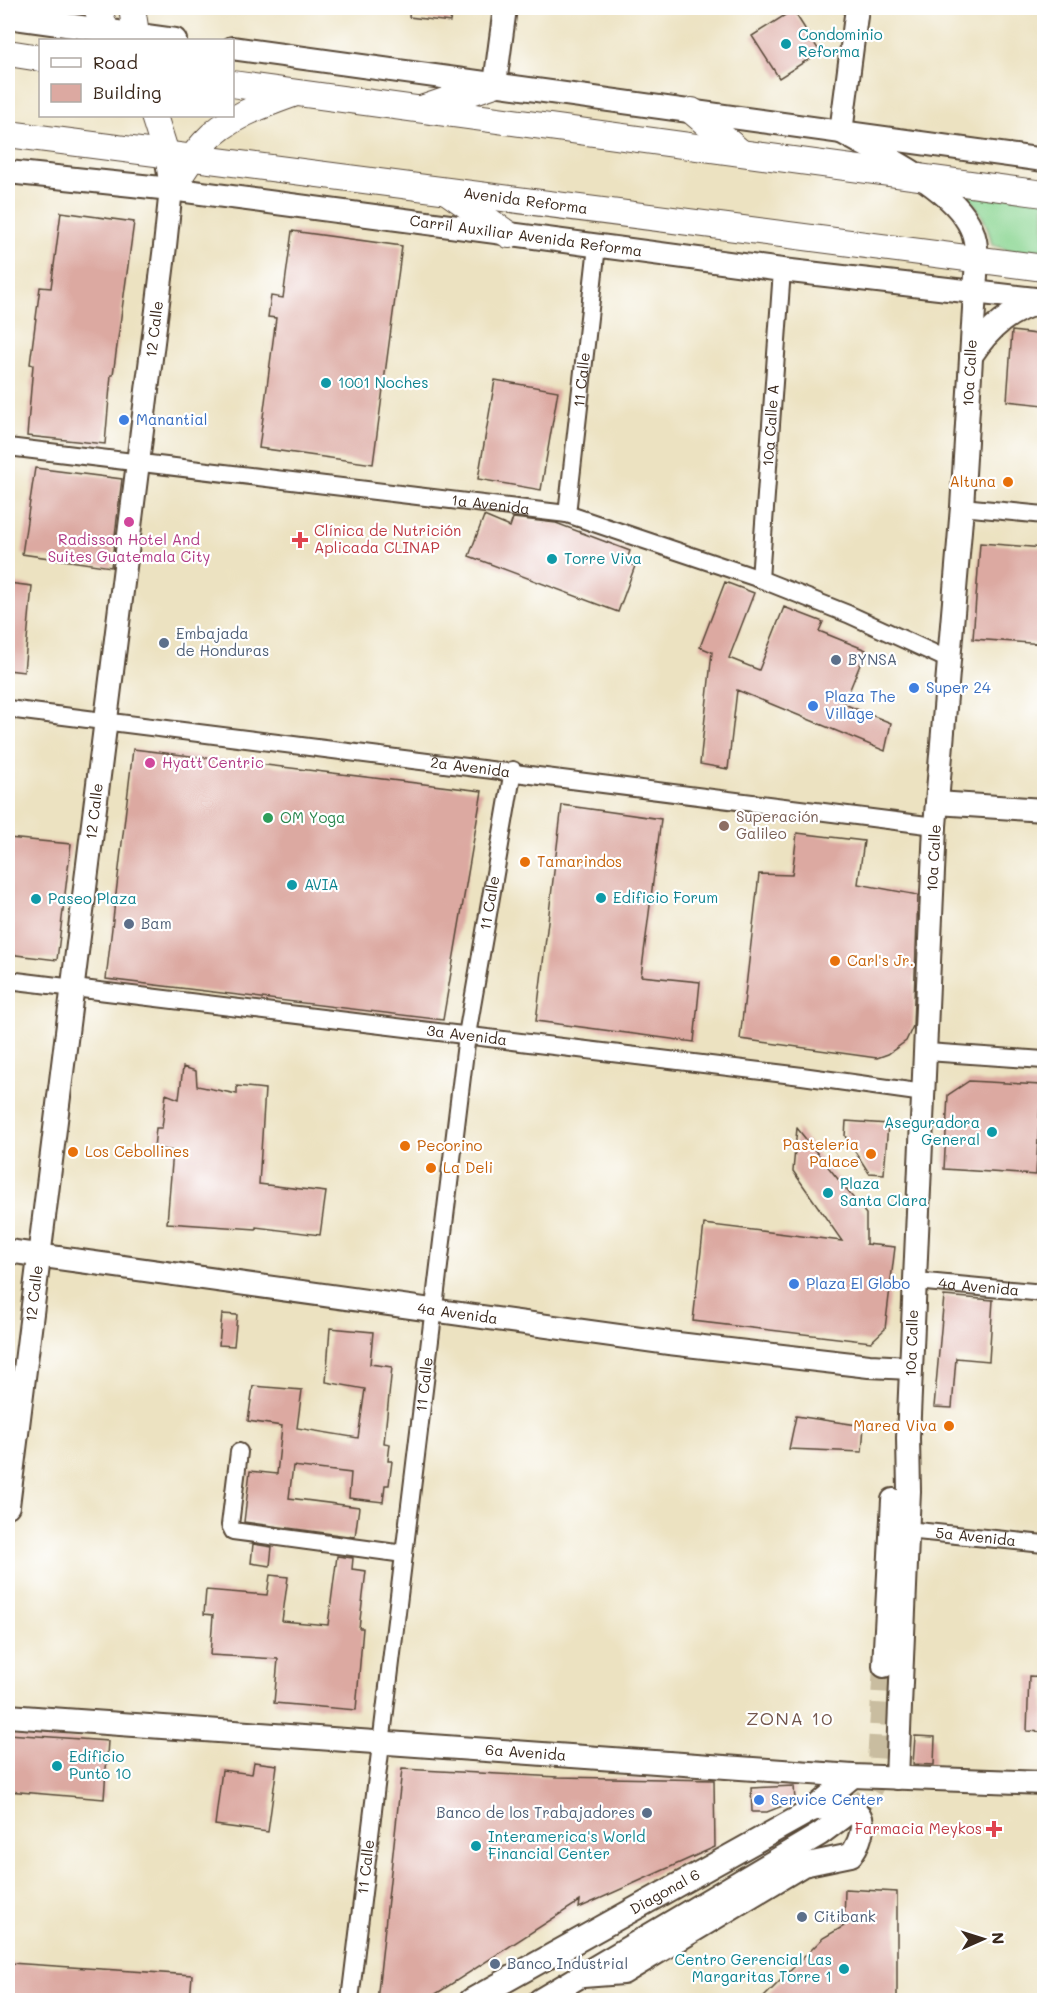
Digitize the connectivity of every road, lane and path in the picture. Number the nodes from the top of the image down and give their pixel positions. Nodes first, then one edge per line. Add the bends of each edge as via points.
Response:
1 (132, 8) edge
2 (505, 8) edge
3 (857, 8) edge
4 (8, 17) edge
5 (116, 32) edge
6 (168, 39) edge
7 (234, 48) edge
8 (8, 53) edge
9 (39, 58) edge
10 (234, 84) edge
11 (495, 84) junction
12 (296, 93) junction
13 (419, 110) junction
14 (692, 111) junction
15 (154, 117) edge
16 (841, 132) junction
17 (8, 134) edge
18 (740, 152) junction
19 (166, 154) junction
20 (194, 157) junction
21 (1044, 160) edge
22 (8, 172) edge
23 (922, 177) junction
24 (171, 189) junction
25 (443, 189) junction
26 (1044, 194) edge
27 (509, 235) junction
28 (597, 246) junction
29 (977, 260) junction
30 (1044, 268) edge
31 (782, 270) junction
32 (974, 291) junction
33 (1044, 300) edge
34 (971, 356) junction
35 (8, 447) edge
36 (139, 462) junction
37 (962, 507) junction
38 (567, 514) junction
39 (1044, 515) edge
40 (760, 579) junction
41 (949, 660) junction
42 (8, 709) edge
43 (105, 721) junction
44 (513, 770) junction
45 (1044, 810) edge
46 (936, 814) junction
47 (8, 980) edge
48 (72, 988) junction
49 (467, 1035) junction
50 (927, 1052) junction
51 (1044, 1060) edge
52 (924, 1093) junction
53 (8, 1251) edge
54 (39, 1255) junction
55 (915, 1281) junction
56 (1044, 1293) edge
57 (434, 1312) junction
58 (911, 1368) junction
59 (908, 1438) junction
60 (239, 1452) dead end
61 (8, 1506) edge
62 (907, 1530) junction
63 (1044, 1544) edge
64 (404, 1554) junction
65 (884, 1666) tunnel mouth
66 (8, 1716) edge
67 (381, 1742) junction
68 (853, 1776) junction
69 (897, 1778) junction
70 (1044, 1783) edge
71 (812, 1810) junction
72 (848, 1813) tunnel mouth
73 (583, 1976) junction
74 (350, 2001) edge
75 (471, 2001) edge
76 (540, 2001) edge

1 - 5 main road
2 - 11 main road
3 - 16 main road
4 - 5 main road
5 - 6 main road
7 - 11 main road
8 - 9 main road
10 - 12 main road
11 - 13 main road
11 - 14 main road
12 - 13 main road
12 - 20 main road via 251,111 218,130
13 - 18 main road
14 - 16 main road
14 - 18 main road
15 - 19 main road, 12 Calle
16 - 21 main road
16 - 23 main road, 10a Calle
17 - 19 main road, Avenida Reforma
18 - 23 main road
19 - 20 main road, Avenida Reforma
19 - 24 main road, 12 Calle
20 - 24 main road
20 - 25 main road, Avenida Reforma
22 - 24 main road, Carril Auxiliar Avenida Reforma
23 - 26 main road
23 - 29 main road, 10a Calle via 970,225
24 - 27 main road, Carril Auxiliar Avenida Reforma
24 - 36 main road, 12 Calle
25 - 27 main road
25 - 29 main road, Avenida Reforma
27 - 28 main road, Carril Auxiliar Avenida Reforma
28 - 31 main road, Carril Auxiliar Avenida Reforma
28 - 38 street, 11 Calle
29 - 30 main road, Avenida Reforma
29 - 32 main road, 10a Calle
31 - 32 main road, Carril Auxiliar Avenida Reforma
31 - 40 street, 10a Calle A
32 - 33 main road, Carril Auxiliar Avenida Reforma
32 - 34 main road, 10a Calle
33 - 34 main road via 1003,318
34 - 37 main road, 10a Calle
35 - 36 street, 1a Avenida
36 - 38 street, 1a Avenida
36 - 43 main road, 12 Calle
37 - 39 street
37 - 41 main road, 10a Calle
38 - 40 street, 1a Avenida
40 - 41 street, 1a Avenida
41 - 46 main road, 10a Calle
42 - 43 street, 2a Avenida
43 - 44 street, 2a Avenida
43 - 48 main road, 12 Calle
44 - 46 street, 2a Avenida
44 - 49 street, 11 Calle
45 - 46 main road, 2a Avenida
46 - 50 main road, 10a Calle
47 - 48 street, 3a Avenida
48 - 49 street, 3a Avenida
48 - 54 main road, 12 Calle
49 - 52 street, 3a Avenida
49 - 57 street, 11 Calle
50 - 51 street
50 - 52 main road, 10a Calle
52 - 55 main road, 10a Calle
53 - 54 main road, 4a Avenida
54 - 57 main road, 4a Avenida
54 - 61 main road, 12 Calle
55 - 56 street, 4a Avenida
55 - 58 main road, 10a Calle
57 - 58 main road, 4a Avenida via 669,1343
57 - 64 street, 11 Calle
58 - 59 main road, 10a Calle
59 - 62 main road, 10a Calle
59 - 65 main road via 894,1489
60 - 64 street via 230,1525 233,1531
62 - 63 street, 5a Avenida
62 - 69 main road, 10a Calle
64 - 67 street, 11 Calle
66 - 67 main road, 6a Avenida
67 - 68 main road, 6a Avenida
67 - 74 street, 11 Calle
68 - 69 main road, 6a Avenida
68 - 71 main road, Diagonal 6
69 - 70 main road, 6a Avenida
71 - 73 main road via 846,1807 857,1814 863,1833 850,1855 803,1865 623,1973
71 - 75 main road, Diagonal 6
72 - 73 main road via 820,1834
73 - 76 main road

